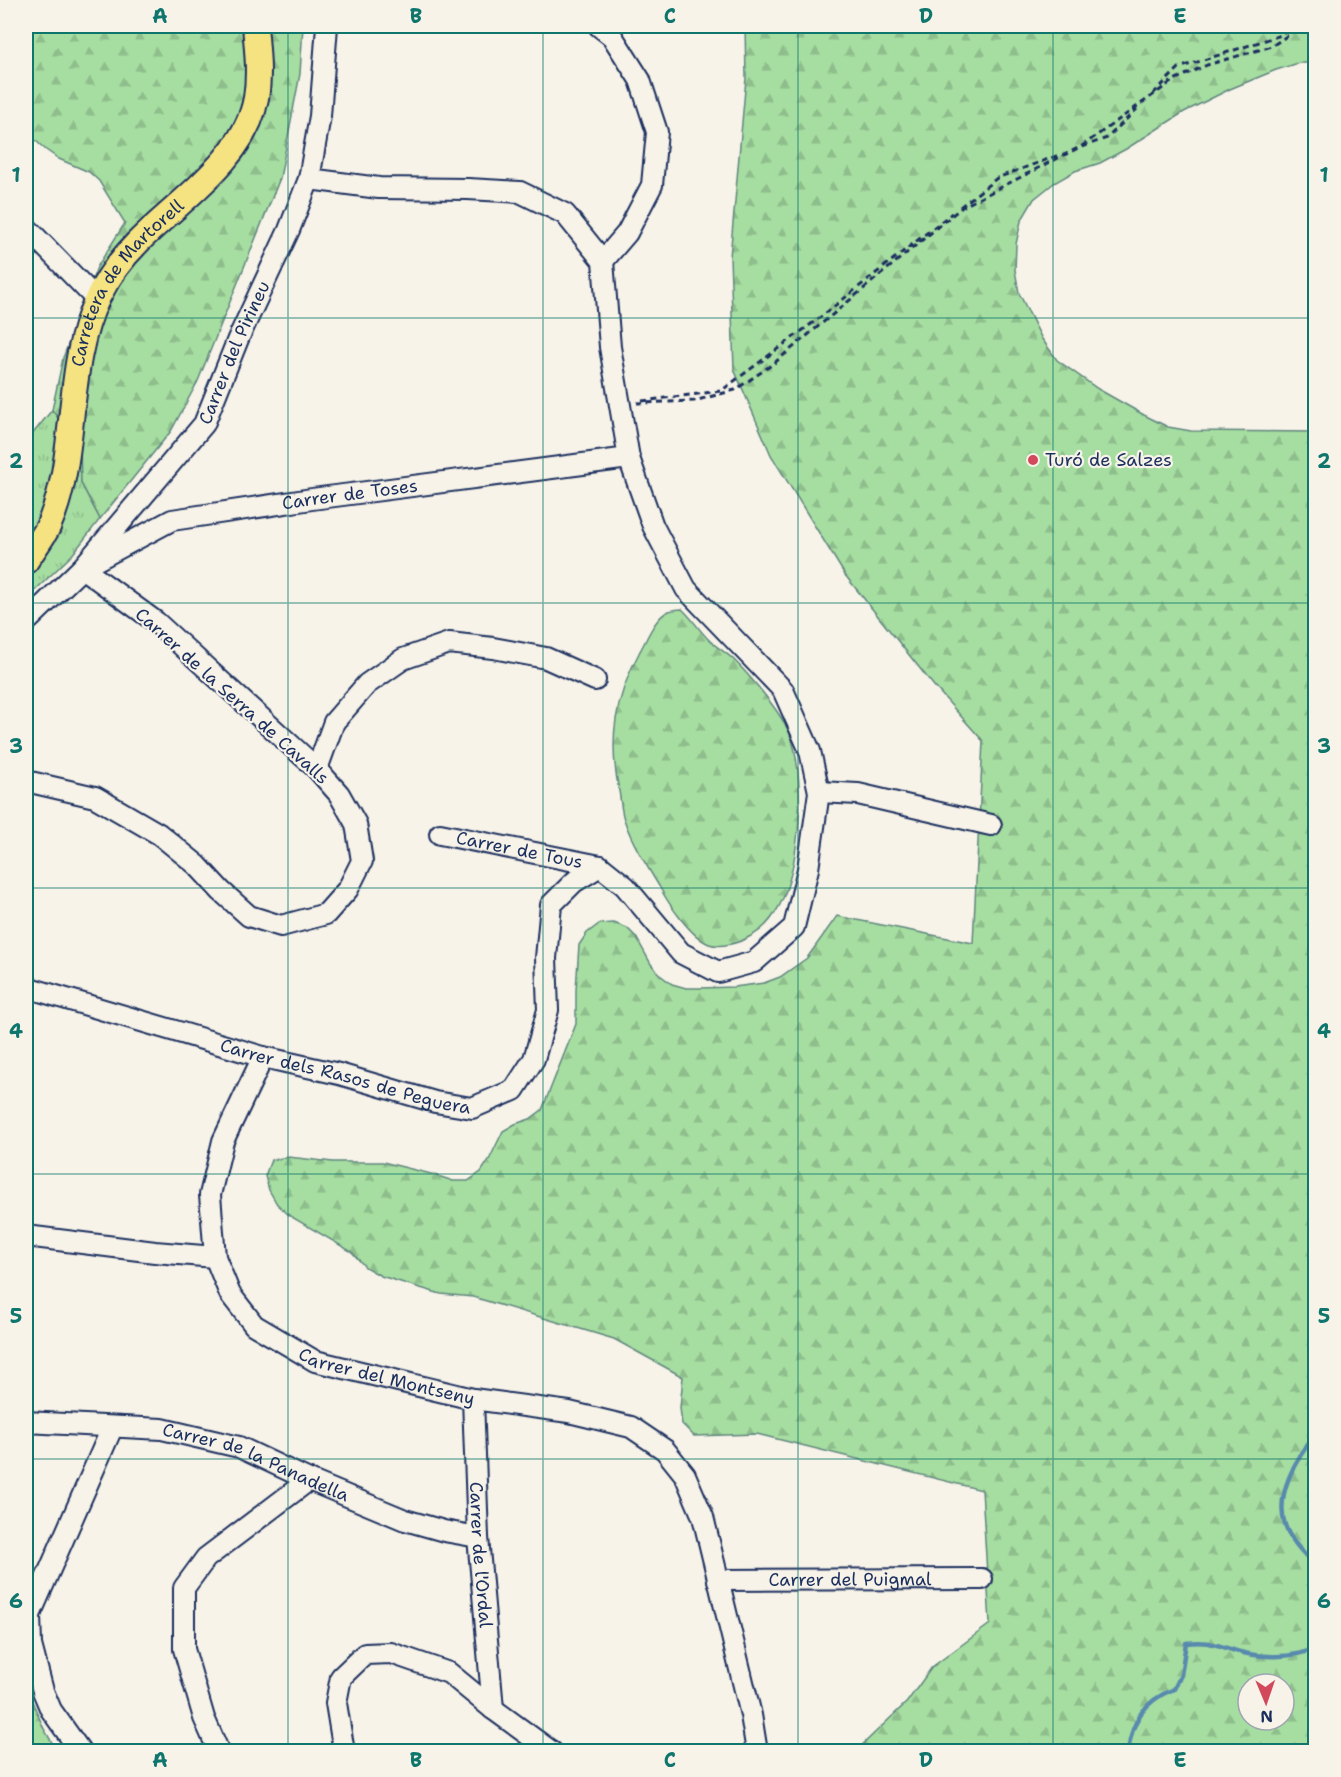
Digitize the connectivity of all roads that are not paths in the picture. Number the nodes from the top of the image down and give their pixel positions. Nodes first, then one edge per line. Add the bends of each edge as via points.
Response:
1 (255, 26) edge
2 (327, 26) edge
3 (599, 26) edge
4 (309, 179) junction
5 (26, 227) edge
6 (603, 261) junction
7 (97, 300) junction
8 (628, 458) junction
9 (26, 561) edge
10 (82, 568) junction
11 (26, 622) edge
12 (595, 680) dead end
13 (316, 769) junction
14 (26, 781) edge
15 (819, 792) junction
16 (991, 825) dead end
17 (440, 834) dead end
18 (600, 866) junction
19 (26, 987) edge
20 (263, 1057) junction
21 (26, 1236) edge
22 (214, 1257) junction
23 (472, 1399) junction
24 (26, 1422) edge
25 (112, 1428) junction
26 (309, 1480) junction
27 (478, 1537) junction
28 (982, 1578) dead end
29 (718, 1580) junction
30 (493, 1709) junction
31 (81, 1752) edge
32 (219, 1752) edge
33 (344, 1752) edge
34 (552, 1752) edge
35 (757, 1752) edge

1 - 7 main road, Carretera de Martorell via 258,87 254,110 242,137 226,159 136,243
2 - 4 street, Carrer del Pirineu via 320,116
3 - 6 street via 612,36 640,80 657,132 652,185 627,233
4 - 6 street via 379,188 520,192 565,214
4 - 10 street, Carrer del Pirineu via 204,424
5 - 7 street
6 - 8 street via 610,347
7 - 9 main road, Carretera de Martorell via 78,362 56,503 47,528
8 - 10 street, Carrer de Toses via 172,520
8 - 15 street via 653,526 686,589 783,690 810,752
10 - 11 street, Carrer del Pirineu
10 - 13 street, Carrer de la Serra de Cavalls via 156,622
12 - 13 street via 546,658 449,643 403,659 366,684 334,722
13 - 14 street, Carrer de la Serra de Cavalls via 339,794 356,824 362,861 348,890 326,914 281,926 249,916 159,834 95,797
15 - 16 street via 858,794
15 - 18 street via 808,869 794,927 754,962 718,972 681,953 625,886
17 - 18 street, Carrer de Tous
18 - 20 street, Carrer dels Rasos de Peguera via 574,882 550,905 548,1010 534,1059 514,1090 472,1108
19 - 20 street, Carrer dels Rasos de Peguera
20 - 22 street, Carrer del Montseny via 223,1141 214,1172 210,1195
21 - 22 street
22 - 23 street, Carrer del Montseny via 230,1294 254,1325 315,1361
23 - 27 street, Carrer de l'Ordal
23 - 29 street, Carrer del Montseny via 569,1412 631,1427 665,1450 685,1474 704,1516
24 - 25 street, Carrer de la Panadella
25 - 26 street, Carrer de la Panadella via 162,1429 239,1448
25 - 31 street via 30,1615 31,1645 43,1691 51,1710
26 - 27 street, Carrer de la Panadella via 405,1520
26 - 32 street via 206,1558 184,1588 184,1649 204,1718
27 - 30 street, Carrer de l'Ordal
28 - 29 street, Carrer del Puigmal
29 - 35 street, Carrer del Montseny
30 - 33 street via 449,1673 391,1653 365,1654 341,1677 336,1703
30 - 34 street

